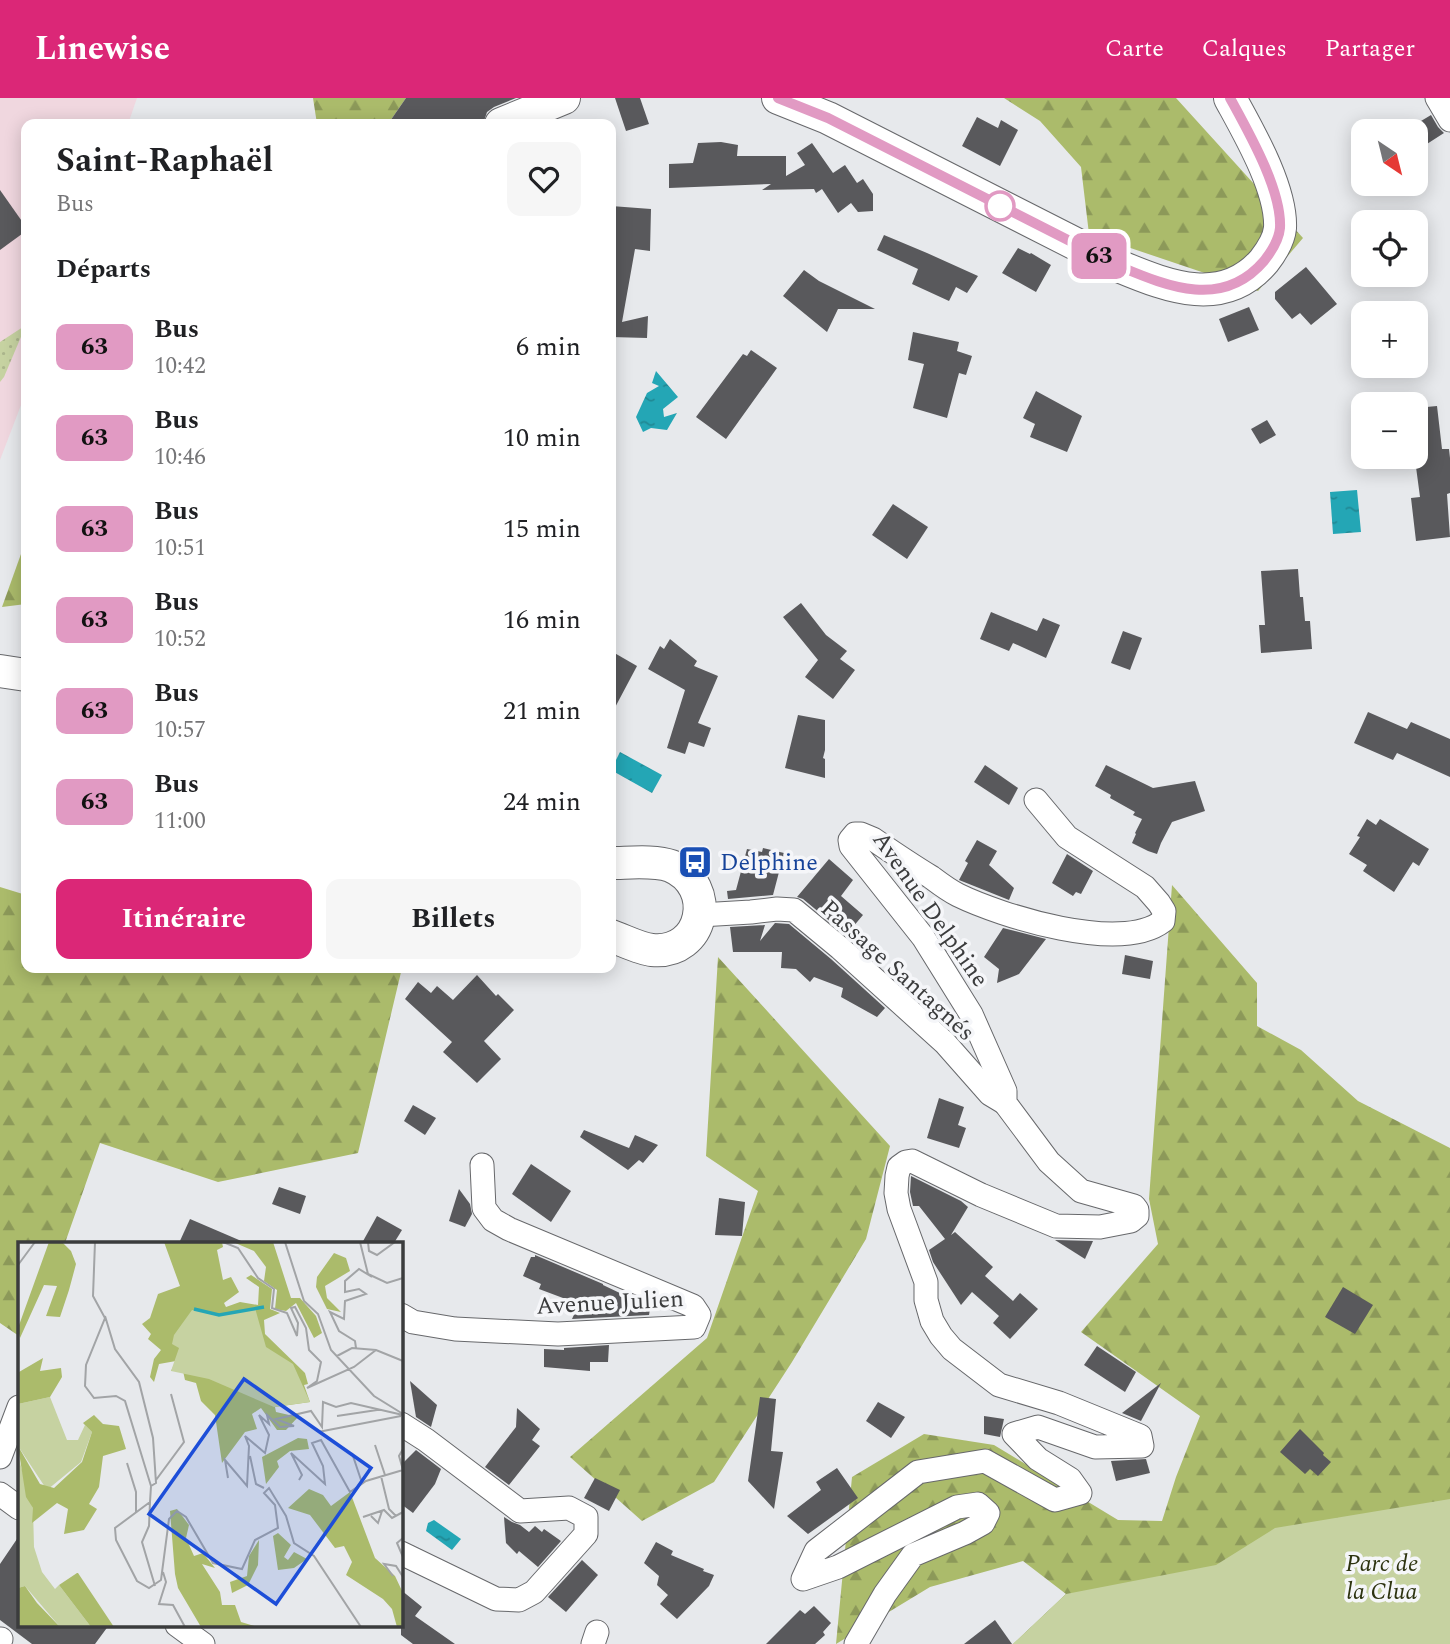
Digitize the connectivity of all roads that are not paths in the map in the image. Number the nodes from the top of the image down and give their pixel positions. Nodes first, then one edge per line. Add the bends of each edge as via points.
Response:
1 (565, 98) edge
2 (778, 98) edge
3 (1230, 98) edge
4 (1437, 98) edge
5 (513, 119) edge
6 (1450, 120) edge
7 (0, 671) edge
8 (21, 674) edge
9 (1036, 800) dead end
10 (616, 863) edge
11 (700, 915) junction
12 (616, 938) edge
13 (1006, 1103) junction
14 (482, 1165) dead end
15 (402, 1316) edge
16 (18, 1410) edge
17 (402, 1425) edge
18 (0, 1457) edge
19 (0, 1494) edge
20 (18, 1507) edge
21 (402, 1552) edge
22 (178, 1626) edge
23 (203, 1644) edge
24 (856, 1644) edge

1 - 5 street
2 - 3 street via 828,118 1121,267 1186,290 1234,284 1255,271 1272,252 1280,229 1268,173
4 - 6 street
7 - 8 street
9 - 13 street, Avenue Delphine via 1067,837 1145,887 1160,903 1163,921 1130,933 1098,934 1021,919 956,894 873,839 855,834 850,840 923,937 971,1014
10 - 11 street via 670,866 694,885
11 - 12 street via 695,929 670,948 652,950
11 - 13 street, Passage Santagnés via 794,911 944,1043 990,1094
13 - 24 street, Avenue Delphine via 1049,1162 1080,1191 1134,1206 1137,1216 1100,1227 1056,1226 906,1162 899,1167 896,1192 926,1282 932,1321 952,1349 999,1385 1140,1436 1142,1446 1095,1447 1038,1427 1014,1434 1038,1459 1070,1479 1080,1493 1055,1500 985,1461 918,1472 816,1550 803,1579 838,1567 957,1507 978,1504 988,1513 983,1523 913,1555
14 - 15 street, Avenue Julien via 484,1208 493,1220 693,1306 699,1315 694,1327 558,1334 456,1329 413,1322
16 - 18 street
17 - 21 street via 520,1511 569,1508 586,1517 586,1534 534,1592 519,1600 496,1599
19 - 20 street
22 - 23 street

